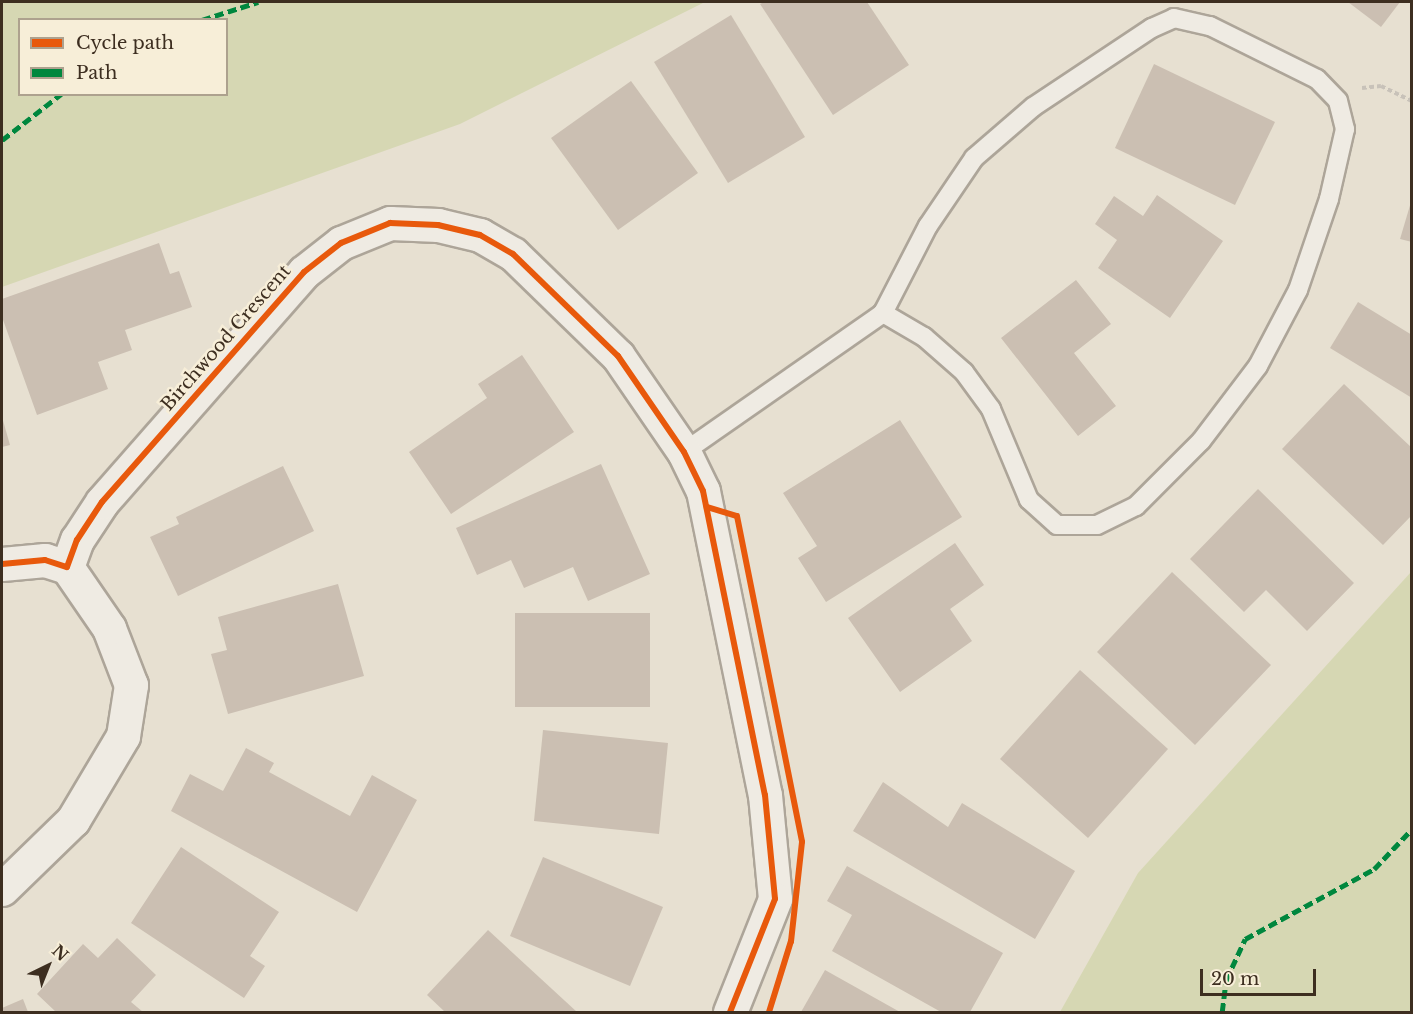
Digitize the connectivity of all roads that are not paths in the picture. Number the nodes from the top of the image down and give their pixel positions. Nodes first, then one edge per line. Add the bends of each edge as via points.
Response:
1 (883, 313) junction
2 (684, 452) junction
3 (2, 564) edge
4 (67, 567) junction
5 (2, 889) edge
6 (730, 1012) edge

1 - 1 lane via 924,337 964,372 991,410 1029,500 1057,525 1098,525 1144,498 1201,441 1258,366 1298,290 1329,200 1345,129 1338,101 1317,79 1210,26 1174,18 1163,23 1084,70 974,158 928,226
1 - 2 lane
2 - 4 street, Birchwood Crescent via 618,356 513,254 480,235 438,225 390,223 341,243 304,272 102,502 77,540
2 - 6 street, Birchwood Crescent via 707,507 765,795 775,899
3 - 4 street via 45,560
4 - 5 street via 109,628 131,685 123,736 73,820

